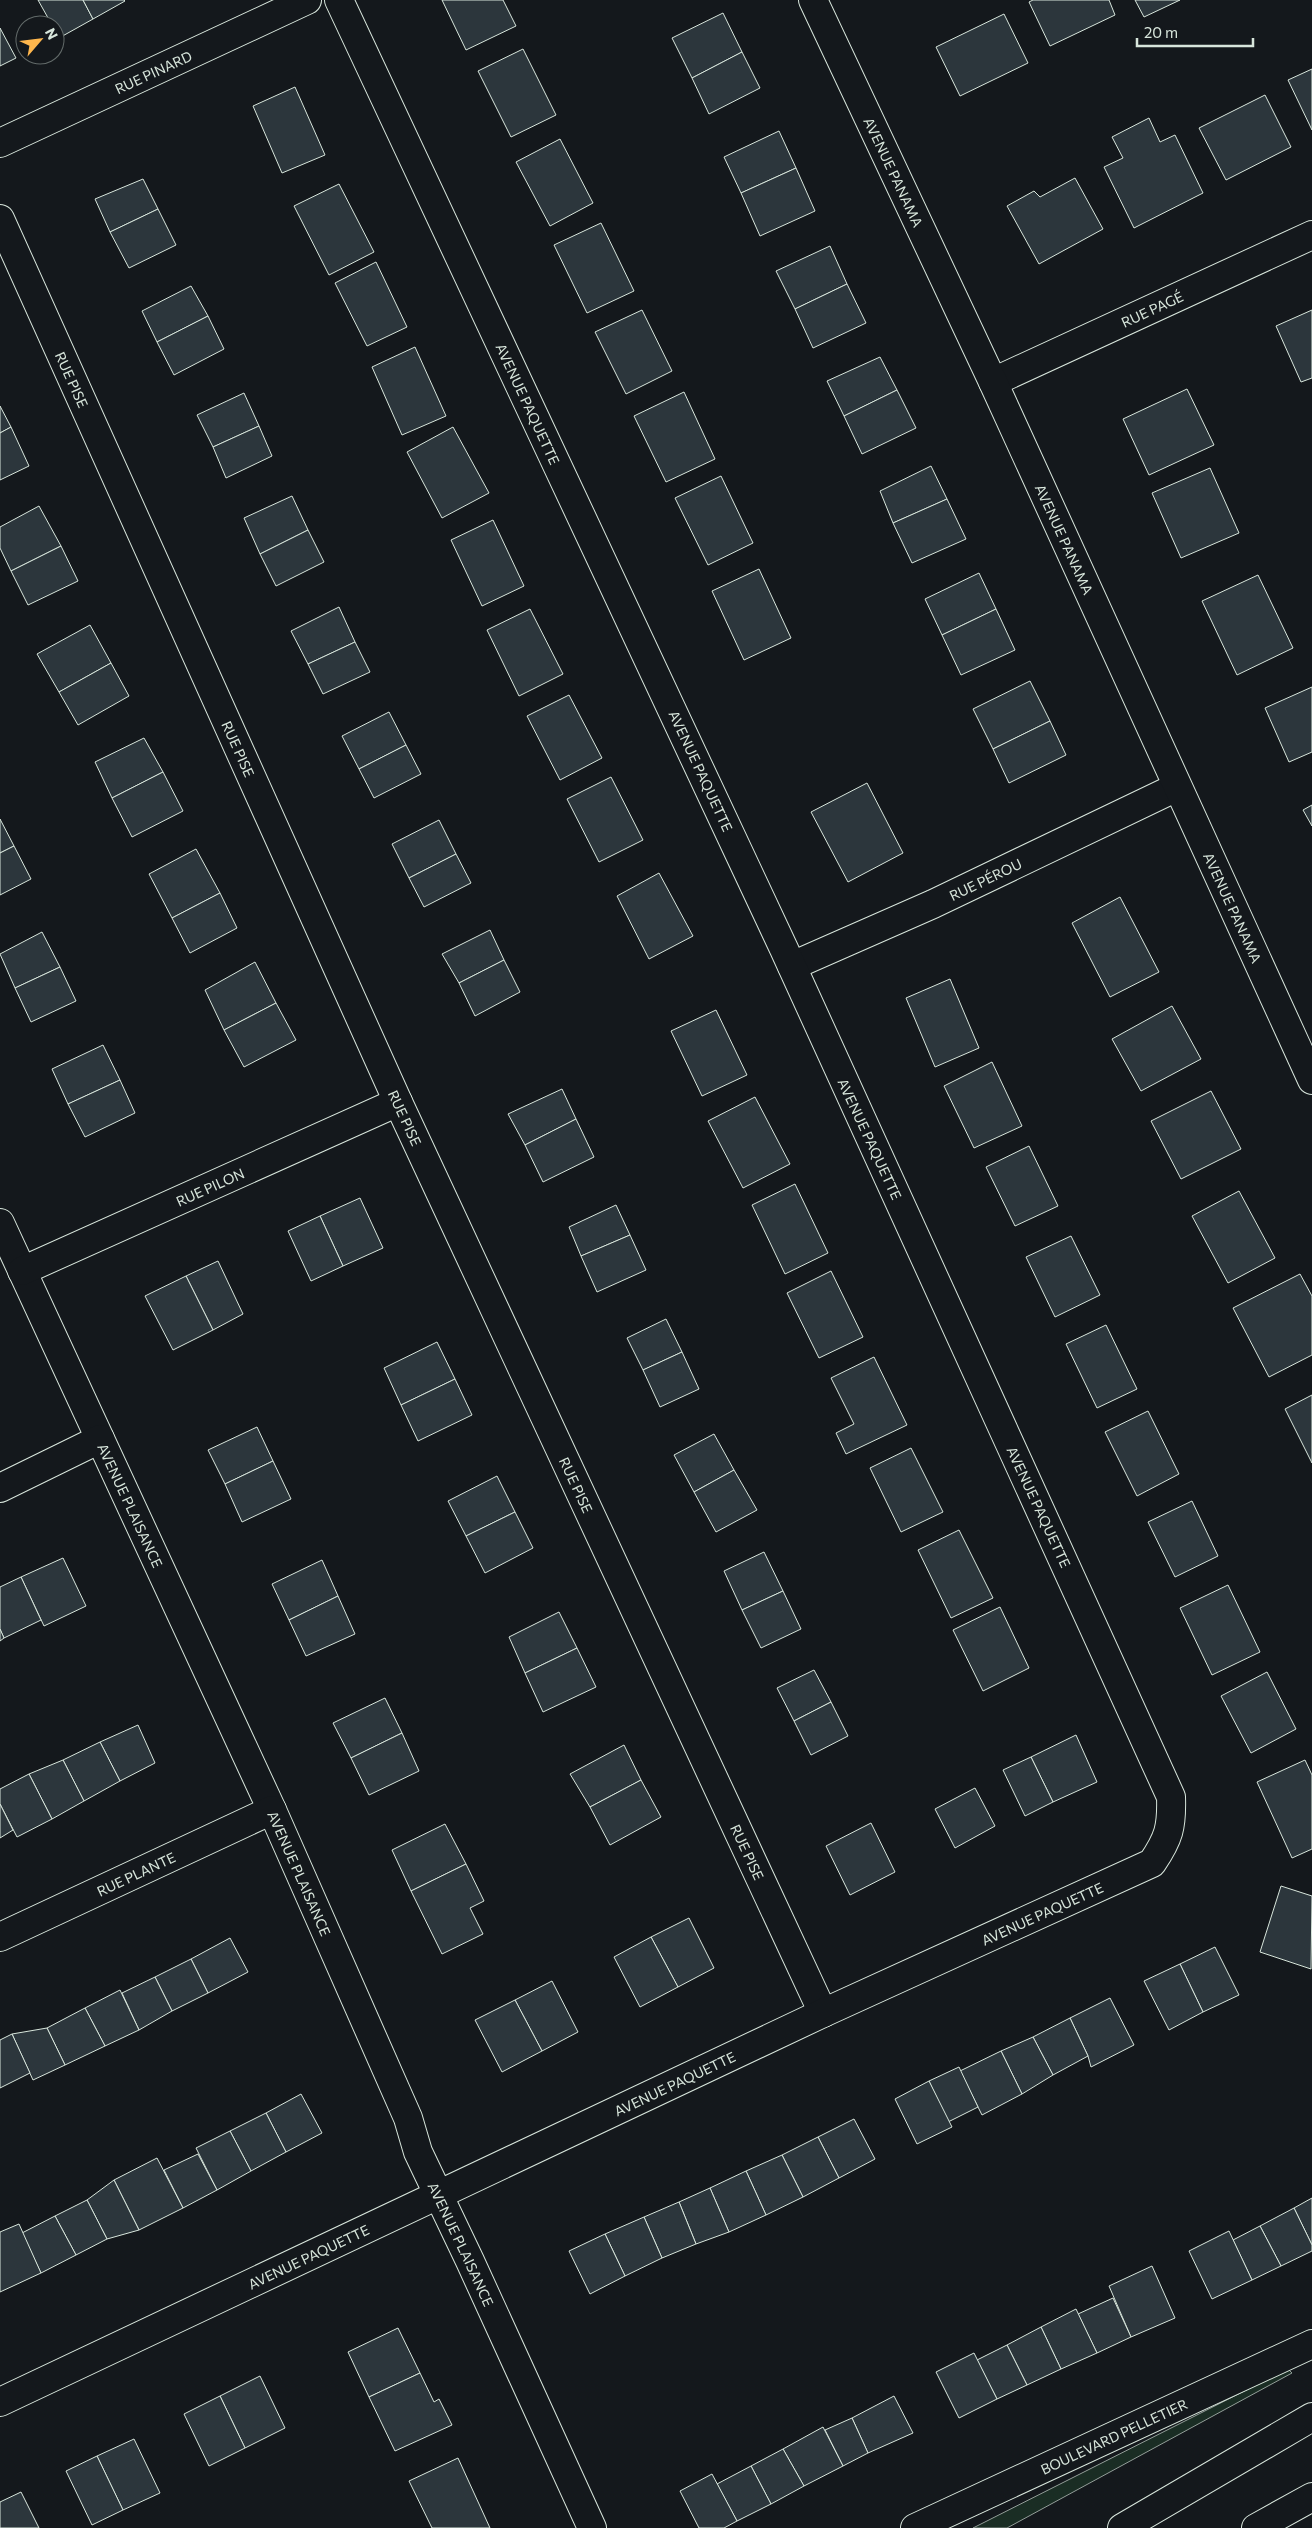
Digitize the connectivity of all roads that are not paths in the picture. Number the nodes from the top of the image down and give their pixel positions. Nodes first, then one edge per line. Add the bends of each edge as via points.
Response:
1 (306, 0) edge
2 (339, 0) edge
3 (813, 0) edge
4 (0, 143) edge
5 (0, 219) edge
6 (1312, 234) edge
7 (993, 382) junction
8 (1177, 787) junction
9 (792, 966) junction
10 (1312, 1080) edge
11 (398, 1102) junction
12 (0, 1223) edge
13 (22, 1270) junction
14 (100, 1439) junction
15 (0, 1488) edge
16 (272, 1810) junction
17 (0, 1937) edge
18 (823, 2013) junction
19 (437, 2194) junction
20 (1312, 2344) edge
21 (0, 2402) edge
22 (1312, 2417) edge
23 (1312, 2497) edge
24 (592, 2528) edge
25 (915, 2528) edge
26 (1122, 2528) edge
27 (1256, 2528) edge

1 - 4 street, RUE PINARD
2 - 9 street, AVENUE PAQUETTE
3 - 7 street, AVENUE PANAMA
5 - 11 street, RUE PISE
6 - 7 street, RUE PAGÉ
7 - 8 street, AVENUE PANAMA
8 - 9 street, RUE PÉROU via 933,904
8 - 10 street, AVENUE PANAMA
9 - 18 street, AVENUE PAQUETTE via 1171,1797 1172,1824 1165,1845 1152,1863
11 - 13 street, RUE PILON
11 - 18 street, RUE PISE
12 - 13 street, AVENUE PLAISANCE
13 - 14 street, AVENUE PLAISANCE
14 - 15 street
14 - 16 street, AVENUE PLAISANCE
16 - 17 street, RUE PLANTE
16 - 19 street, AVENUE PLAISANCE via 408,2118 418,2152
18 - 19 street, AVENUE PAQUETTE
19 - 21 street, AVENUE PAQUETTE
19 - 24 street, AVENUE PLAISANCE
20 - 25 street, BOULEVARD PELLETIER
22 - 26 street
23 - 27 street

